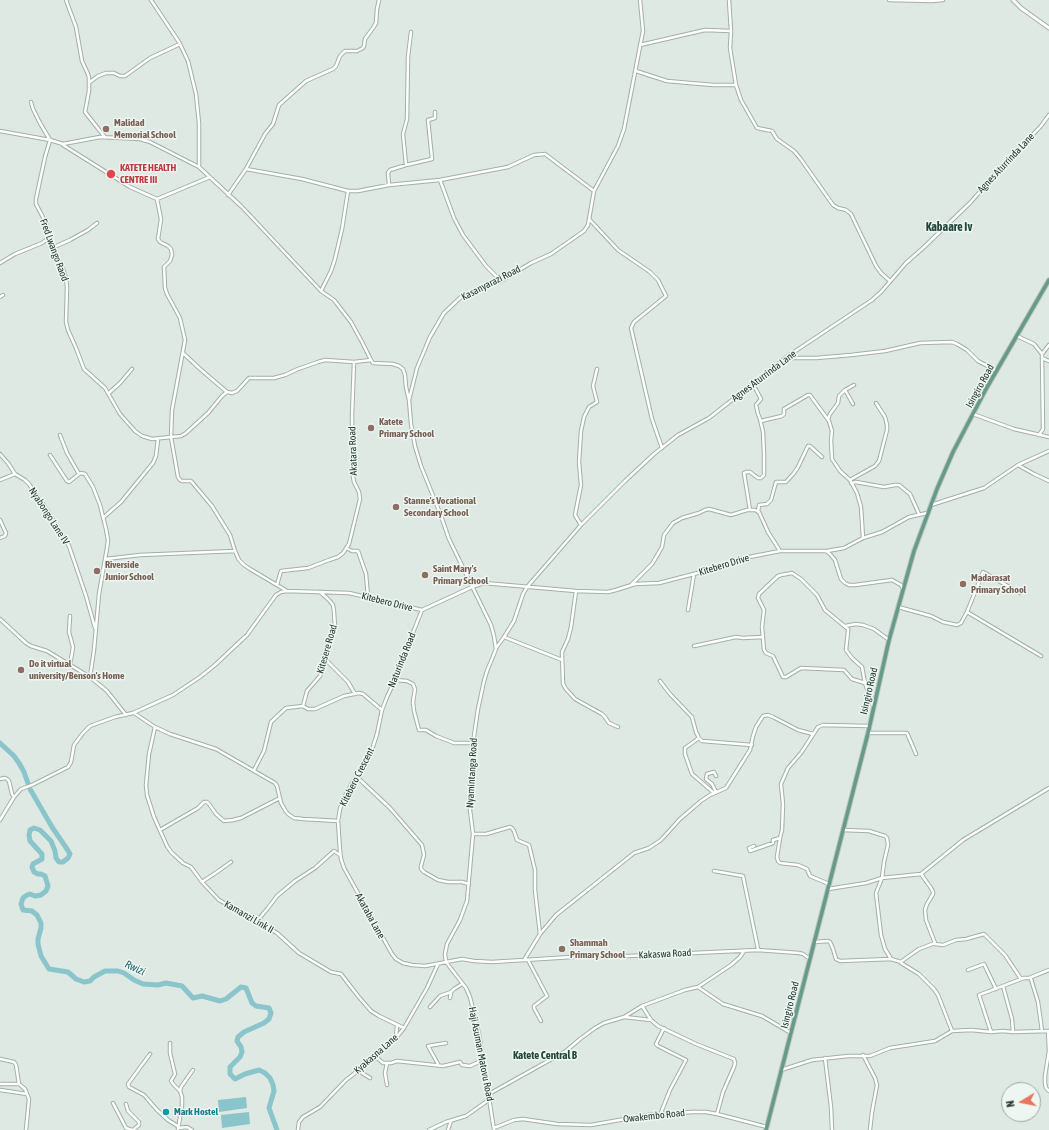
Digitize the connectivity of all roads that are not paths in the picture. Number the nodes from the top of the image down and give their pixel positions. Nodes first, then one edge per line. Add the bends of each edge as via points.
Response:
1 (66, 0) edge
2 (151, 0) edge
3 (379, 0) edge
4 (640, 0) edge
5 (729, 0) edge
6 (889, 0) edge
7 (944, 0) edge
8 (1013, 0) edge
9 (1049, 28) edge
10 (731, 31) junction
11 (411, 32) dead end
12 (180, 44) junction
13 (640, 45) junction
14 (636, 71) junction
15 (90, 82) junction
16 (736, 85) junction
17 (31, 102) dead end
18 (435, 112) dead end
19 (1049, 115) edge
20 (0, 131) edge
21 (104, 137) junction
22 (50, 140) junction
23 (63, 144) junction
24 (406, 165) junction
25 (199, 167) junction
26 (246, 169) junction
27 (210, 177) junction
28 (440, 180) junction
29 (389, 185) junction
30 (594, 190) junction
31 (348, 191) junction
32 (228, 195) junction
33 (157, 199) junction
34 (589, 219) junction
35 (97, 223) dead end
36 (49, 238) junction
37 (52, 248) junction
38 (0, 263) edge
39 (1049, 280) edge
40 (501, 281) junction
41 (890, 281) junction
42 (321, 291) junction
43 (1017, 336) junction
44 (1049, 345) edge
45 (183, 353) junction
46 (1042, 354) junction
47 (785, 358) junction
48 (1042, 358) junction
49 (371, 360) junction
50 (1049, 360) edge
51 (354, 362) junction
52 (132, 369) dead end
53 (597, 369) dead end
54 (997, 371) junction
55 (753, 384) junction
56 (854, 385) dead end
57 (845, 390) junction
58 (227, 392) junction
59 (109, 394) junction
60 (409, 400) junction
61 (876, 403) dead end
62 (853, 404) dead end
63 (973, 414) junction
64 (828, 420) junction
65 (761, 421) junction
66 (60, 435) dead end
67 (1039, 435) junction
68 (171, 437) junction
69 (1049, 437) edge
70 (158, 439) junction
71 (662, 448) junction
72 (1049, 451) edge
73 (0, 454) edge
74 (50, 455) dead end
75 (822, 457) dead end
76 (1018, 465) junction
77 (15, 474) junction
78 (79, 474) junction
79 (0, 480) edge
80 (850, 481) junction
81 (1049, 482) edge
82 (931, 505) junction
83 (750, 510) junction
84 (758, 512) junction
85 (927, 513) junction
86 (919, 514) junction
87 (104, 517) junction
88 (0, 520) edge
89 (582, 526) junction
90 (0, 538) edge
91 (863, 538) junction
92 (346, 548) junction
93 (235, 551) junction
94 (780, 551) junction
95 (826, 551) junction
96 (106, 559) junction
97 (694, 574) junction
98 (277, 585) junction
99 (631, 586) junction
100 (472, 587) junction
101 (527, 587) junction
102 (903, 589) junction
103 (287, 591) junction
104 (576, 591) junction
105 (320, 592) junction
106 (1020, 593) dead end
107 (368, 597) junction
108 (898, 607) junction
109 (422, 610) junction
110 (688, 610) dead end
111 (967, 612) junction
112 (70, 616) dead end
113 (0, 619) edge
114 (845, 626) junction
115 (96, 633) junction
116 (504, 637) junction
117 (762, 637) junction
118 (889, 640) junction
119 (694, 646) dead end
120 (496, 648) junction
121 (324, 655) junction
122 (1041, 656) dead end
123 (562, 660) junction
124 (70, 665) junction
125 (90, 677) junction
126 (395, 680) junction
127 (660, 681) dead end
128 (865, 683) junction
129 (355, 694) junction
130 (303, 706) junction
131 (873, 706) junction
132 (382, 710) junction
133 (134, 713) junction
134 (126, 715) junction
135 (869, 726) junction
136 (155, 727) junction
137 (618, 727) dead end
138 (868, 733) junction
139 (813, 734) junction
140 (699, 738) junction
141 (473, 742) junction
142 (752, 745) junction
143 (916, 754) dead end
144 (254, 770) junction
145 (716, 776) dead end
146 (357, 777) junction
147 (0, 780) edge
148 (1049, 788) edge
149 (715, 793) junction
150 (14, 797) junction
151 (280, 798) junction
152 (0, 820) edge
153 (338, 821) junction
154 (160, 830) junction
155 (843, 830) junction
156 (473, 834) junction
157 (780, 838) junction
158 (754, 846) dead end
159 (340, 855) junction
160 (230, 862) dead end
161 (714, 871) dead end
162 (921, 874) junction
163 (882, 878) junction
164 (202, 882) junction
165 (470, 884) junction
166 (828, 887) junction
167 (257, 921) junction
168 (540, 934) junction
169 (814, 942) junction
170 (934, 944) junction
171 (758, 950) junction
172 (745, 951) junction
173 (810, 959) junction
174 (891, 959) junction
175 (524, 960) junction
176 (528, 960) junction
177 (446, 962) junction
178 (901, 962) junction
179 (438, 964) junction
180 (968, 970) dead end
181 (1049, 970) edge
182 (1029, 978) junction
183 (1021, 979) junction
184 (462, 984) junction
185 (1003, 986) junction
186 (698, 987) junction
187 (996, 989) junction
188 (452, 992) junction
189 (450, 998) dead end
190 (642, 1006) junction
191 (430, 1007) dead end
192 (624, 1017) junction
193 (651, 1020) junction
194 (541, 1021) dead end
195 (396, 1026) junction
196 (404, 1028) junction
197 (664, 1028) junction
198 (952, 1031) junction
199 (1042, 1031) junction
200 (1049, 1031) edge
201 (991, 1032) junction
202 (1013, 1032) junction
203 (791, 1034) junction
204 (396, 1038) junction
205 (170, 1043) dead end
206 (446, 1043) dead end
207 (150, 1054) dead end
208 (375, 1056) junction
209 (864, 1056) junction
210 (825, 1058) junction
211 (0, 1059) edge
212 (483, 1060) junction
213 (387, 1063) junction
214 (438, 1065) junction
215 (360, 1068) junction
216 (192, 1070) dead end
217 (782, 1070) junction
218 (370, 1078) dead end
219 (0, 1084) edge
220 (19, 1084) junction
221 (387, 1085) dead end
222 (0, 1090) edge
223 (180, 1091) junction
224 (1049, 1091) edge
225 (28, 1094) junction
226 (489, 1094) junction
227 (490, 1100) junction
228 (113, 1103) dead end
229 (126, 1104) dead end
230 (717, 1114) junction
231 (660, 1115) junction
232 (450, 1121) junction
233 (178, 1128) edge
234 (766, 1128) edge
235 (494, 1129) edge
236 (26, 1130) edge
237 (133, 1130) edge
238 (192, 1130) edge
239 (298, 1130) edge
240 (428, 1130) edge
241 (448, 1130) edge
242 (832, 1130) edge
243 (870, 1130) edge

1 - 15 street via 76,27 82,61
2 - 12 street
3 - 26 street via 376,23 365,39 363,48 345,51 333,69 306,81 279,105 273,124
4 - 13 street, Kasanyarazi Road via 643,31
5 - 10 street
6 - 7 street
8 - 9 street
10 - 13 street via 705,30
10 - 16 street via 730,48
11 - 24 street via 408,57 408,119 403,134
12 - 15 street via 150,58 125,76 106,73
12 - 25 street via 188,61 196,94
13 - 14 street, Kasanyarazi Road
14 - 16 street via 668,81
14 - 30 street, Kasanyarazi Road via 618,146
15 - 21 street via 85,112
16 - 41 street via 741,100 758,128 772,131 777,139 794,151 833,205 851,214 876,266
17 - 22 street
18 - 24 street via 435,118 428,120 432,158
19 - 41 street, Agnes Aturrinda Lane via 970,203
20 - 22 street
21 - 23 street
21 - 25 street via 145,141
22 - 23 street
22 - 36 street, Fred Lwango Raod via 36,199
23 - 33 street via 130,187
24 - 29 street via 390,170
25 - 27 street
26 - 31 street via 302,179
26 - 32 street
27 - 32 street
27 - 33 street
28 - 29 street
28 - 30 street via 508,167 534,155 545,154
28 - 40 street via 463,235 486,266
29 - 31 street
30 - 34 street, Kasanyarazi Road
31 - 42 street via 335,259
32 - 42 street
33 - 45 street via 161,219 158,240 171,248 172,255 172,259 164,267 166,294 180,318 184,340
34 - 40 street, Kasanyarazi Road via 584,231 568,243
34 - 71 street via 618,250 658,280 666,296 634,322 631,328 652,419
35 - 37 street
36 - 37 street, Fred Lwango Raod
36 - 38 street
37 - 59 street, Fred Lwango Raod via 66,279 68,330 84,369
39 - 43 main road, Isingiro Road
40 - 60 street, Kasanyarazi Road via 461,297 444,312 417,368
41 - 47 street, Agnes Aturrinda Lane via 872,300
42 - 49 street via 334,300 351,322
43 - 46 street via 1034,344
43 - 54 main road, Isingiro Road
44 - 46 street
45 - 58 street
45 - 68 street via 172,410
46 - 48 street
47 - 54 street via 851,355 920,343 952,342
47 - 55 street, Agnes Aturrinda Lane
48 - 50 street
48 - 67 street via 1044,429
49 - 51 street
49 - 60 street via 376,364 393,364 403,369
51 - 58 street via 325,360 274,378 249,378 237,391
51 - 92 street, Akatara Road via 353,476 360,499 353,533
52 - 59 street
53 - 89 street via 593,386 597,402 588,407 581,431 581,484 575,515
54 - 63 main road, Isingiro Road
55 - 65 street via 761,399 756,405
55 - 71 street, Agnes Aturrinda Lane via 709,418 678,435
56 - 57 street
57 - 62 street
57 - 64 street via 839,396 838,403
58 - 68 street, Fred Lwango Raod via 186,433
59 - 70 street, Fred Lwango Raod via 120,414 135,431 142,436
60 - 100 street, Kasanyarazi Road via 415,446 421,466 449,539
61 - 80 street via 887,425 879,461
63 - 67 street
63 - 82 main road, Isingiro Road via 953,452
64 - 65 street via 808,395 784,409 782,416
64 - 80 street via 832,431 832,459
65 - 83 street via 764,474 758,478 750,472 744,473
66 - 78 street
67 - 69 street
68 - 70 street, Fred Lwango Raod
68 - 93 street via 178,477 182,481 191,481 212,506 230,535
70 - 87 street via 153,463
71 - 89 street, Agnes Aturrinda Lane
72 - 76 street
73 - 77 street, Nyabongo Lane IV
74 - 78 street via 67,481 70,482
75 - 84 street via 808,446 794,473 786,482 776,482 771,500 767,504 759,505
76 - 81 street
76 - 82 street via 984,488
77 - 79 street
77 - 115 street, Nyabongo Lane IV via 29,484 69,546
78 - 87 street via 84,473 90,482
80 - 86 street via 884,487 899,485 910,494
80 - 91 street via 861,508
82 - 85 main road, Isingiro Road
83 - 84 street
83 - 99 street via 731,515 709,509 676,520 664,535 662,547 652,564
84 - 94 street
85 - 86 street, Kitebero Drive
85 - 102 main road, Isingiro Road
86 - 91 street, Kitebero Drive via 876,535
87 - 96 street via 108,540
88 - 90 street via 6,536
89 - 101 street, Agnes Aturrinda Lane
91 - 95 street, Kitebero Drive via 844,548
92 - 98 street via 338,557 308,568 281,571
92 - 107 street via 358,551 366,574
93 - 96 street
93 - 98 street via 244,565
94 - 95 street, Kitebero Drive
94 - 97 street, Kitebero Drive via 739,558
95 - 102 street via 835,560 841,579 845,583 855,586 892,580 901,584
96 - 115 street via 96,616
97 - 99 street, Kitebero Drive via 659,583
97 - 110 street
98 - 103 street
99 - 104 street, Kitebero Drive via 608,592
100 - 101 street, Kitebero Drive via 484,583
100 - 109 street, Kitebero Drive
100 - 120 street via 491,625
101 - 104 street, Kitebero Drive
101 - 116 street, Agnes Aturrinda Lane via 514,621
102 - 108 main road, Isingiro Road
103 - 105 street, Kitebero Drive
103 - 133 street via 276,595 247,635 205,673 173,695
104 - 123 street via 571,626 562,652
105 - 107 street, Kitebero Drive via 349,593
105 - 121 street, Kitesere Road via 333,605 334,612 335,628
106 - 111 street via 983,572
107 - 109 street, Kitebero Drive
108 - 111 street via 957,625
108 - 118 main road, Isingiro Road
109 - 126 street, Naturinda Road
111 - 122 street
112 - 124 street via 69,632 73,647
113 - 124 street via 31,646
114 - 117 street via 825,610 817,595 802,579 792,573 778,576 758,596 764,610
114 - 118 street via 863,624
114 - 128 street via 848,631 846,650 862,667
115 - 125 street
116 - 120 street, Agnes Aturrinda Lane
116 - 123 street
117 - 119 street via 736,636
117 - 128 street via 764,650 773,656 783,677 801,668 841,669 852,679
118 - 131 main road, Isingiro Road
120 - 141 street, Nyamintanga Road via 484,681
121 - 129 street
121 - 130 street, Kitesere Road via 323,669 307,691
123 - 137 street via 563,684 566,689 575,699 602,714 609,723
124 - 125 street
125 - 134 street
126 - 132 street, Naturinda Road
126 - 141 street via 413,684 414,711 419,730 426,730 454,743
127 - 140 street via 692,717
128 - 131 street
129 - 130 street via 332,700 315,709
129 - 132 street via 363,694
130 - 144 street via 286,708 271,722 264,751
131 - 135 main road, Isingiro Road
132 - 146 street, Kitebero Crescent via 370,756
133 - 134 street
133 - 136 street
134 - 150 street via 90,726 74,745 68,767 24,788
135 - 138 main road, Isingiro Road
135 - 139 street via 823,725
136 - 144 street via 216,749
136 - 154 street, Kamanzi Link II via 146,784 149,804
138 - 143 street via 907,733
138 - 155 main road, Isingiro Road
139 - 142 street via 766,715 756,727
139 - 157 street via 788,768 781,784 783,804
140 - 142 street via 704,741
140 - 149 street via 685,748 685,754 692,774
141 - 156 street, Nyamintanga Road via 470,810
142 - 149 street via 726,788
144 - 151 street via 275,783
145 - 149 street via 714,772 707,774 706,778 712,784
146 - 153 street, Kitebero Crescent via 343,800
146 - 165 street via 390,808 422,846 424,855 421,869 424,872 438,880
147 - 150 street via 5,778 9,781
148 - 162 street via 963,840
149 - 168 street via 688,812 661,840 649,848 634,853 562,910
150 - 152 street
151 - 153 street via 288,814 294,818
151 - 154 street via 241,818 224,821 207,802 204,802
153 - 159 street, Akataba Lane
154 - 164 street, Kamanzi Link II via 171,852 191,867
155 - 163 street via 869,831 887,838
155 - 166 main road, Isingiro Road
156 - 165 street, Nyamintanga Road
156 - 168 street via 486,834 510,827 517,840 529,845 536,870 535,890
157 - 158 street via 773,840 774,843 750,851 749,848
157 - 166 street via 778,861 807,869 810,876
159 - 167 street via 334,851 295,881 277,896
159 - 179 street, Akataba Lane via 344,868 396,959 403,964
160 - 164 street
161 - 171 street via 743,876
162 - 163 street
162 - 170 street via 933,892 925,910
163 - 166 street via 866,883
163 - 174 street via 876,893 879,920 885,949
164 - 167 street, Kamanzi Link II via 219,900
165 - 177 street, Nyamintanga Road via 465,907 447,944
166 - 169 main road, Isingiro Road
167 - 195 street, Kamanzi Link II via 277,933 299,953 331,972 341,974 371,1011
168 - 175 street
169 - 173 main road, Isingiro Road
169 - 174 street via 830,942 836,959 840,961
170 - 178 street via 919,949
170 - 183 street via 943,945 984,934 1005,955
171 - 172 street, Kakaswa Road
171 - 173 street, Kakaswa Road via 799,952
172 - 176 street, Kakaswa Road
172 - 186 street via 731,965
173 - 203 main road, Isingiro Road
174 - 178 street
175 - 176 street, Kakaswa Road
175 - 177 street, Kakaswa Road
176 - 194 street via 547,996 534,1006
177 - 179 street, Akataba Lane
177 - 184 street, Haji Asuman Matovu Road
178 - 198 street via 919,974 934,989
179 - 196 street, Kyakasna Lane
180 - 187 street via 985,964
181 - 182 street
182 - 183 street
182 - 199 street via 1038,1002
183 - 185 street
184 - 188 street
184 - 212 street, Haji Asuman Matovu Road via 470,996
185 - 187 street
185 - 202 street
186 - 190 street
186 - 203 street via 723,1004 762,1016
187 - 201 street via 979,996
188 - 189 street
188 - 191 street via 440,996
190 - 192 street
190 - 193 street
192 - 193 street
192 - 226 street via 595,1028 566,1051
193 - 197 street
195 - 196 street, Kamanzi Link II
195 - 204 street
196 - 204 street, Kyakasna Lane
197 - 230 street via 734,1059 734,1067
197 - 231 street via 656,1044 686,1060
198 - 201 street
198 - 209 street via 935,1041 890,1048
199 - 200 street
199 - 202 street
200 - 224 street via 1045,1076 1046,1088
201 - 202 street
203 - 217 main road, Isingiro Road
204 - 208 street, Kyakasna Lane
205 - 223 street via 175,1074 171,1081
206 - 214 street via 428,1046
207 - 233 street via 128,1084 129,1087 144,1095
208 - 213 street via 383,1063
208 - 215 street, Kyakasna Lane
209 - 210 street
209 - 243 street via 877,1085
210 - 217 street via 802,1062
210 - 242 street
211 - 220 street via 14,1062
212 - 214 street via 470,1066 460,1062
212 - 226 street, Haji Asuman Matovu Road
213 - 214 street via 397,1061
213 - 221 street
215 - 218 street via 362,1073
215 - 239 street, Kyakasna Lane via 320,1107 303,1118
216 - 223 street
217 - 234 main road, Isingiro Road
219 - 220 street
220 - 225 street
222 - 225 street
223 - 233 street via 182,1104
225 - 236 street
226 - 227 street, Haji Asuman Matovu Road
227 - 232 street via 466,1116
227 - 235 street, Haji Asuman Matovu Road
228 - 237 street via 126,1128
229 - 237 street via 128,1111 139,1122
230 - 231 street, Owakembo Road via 692,1112
230 - 234 street, Owakembo Road
231 - 235 street, Owakembo Road via 591,1125 557,1124 524,1119 514,1120
232 - 240 street
232 - 241 street
233 - 238 street via 187,1127

